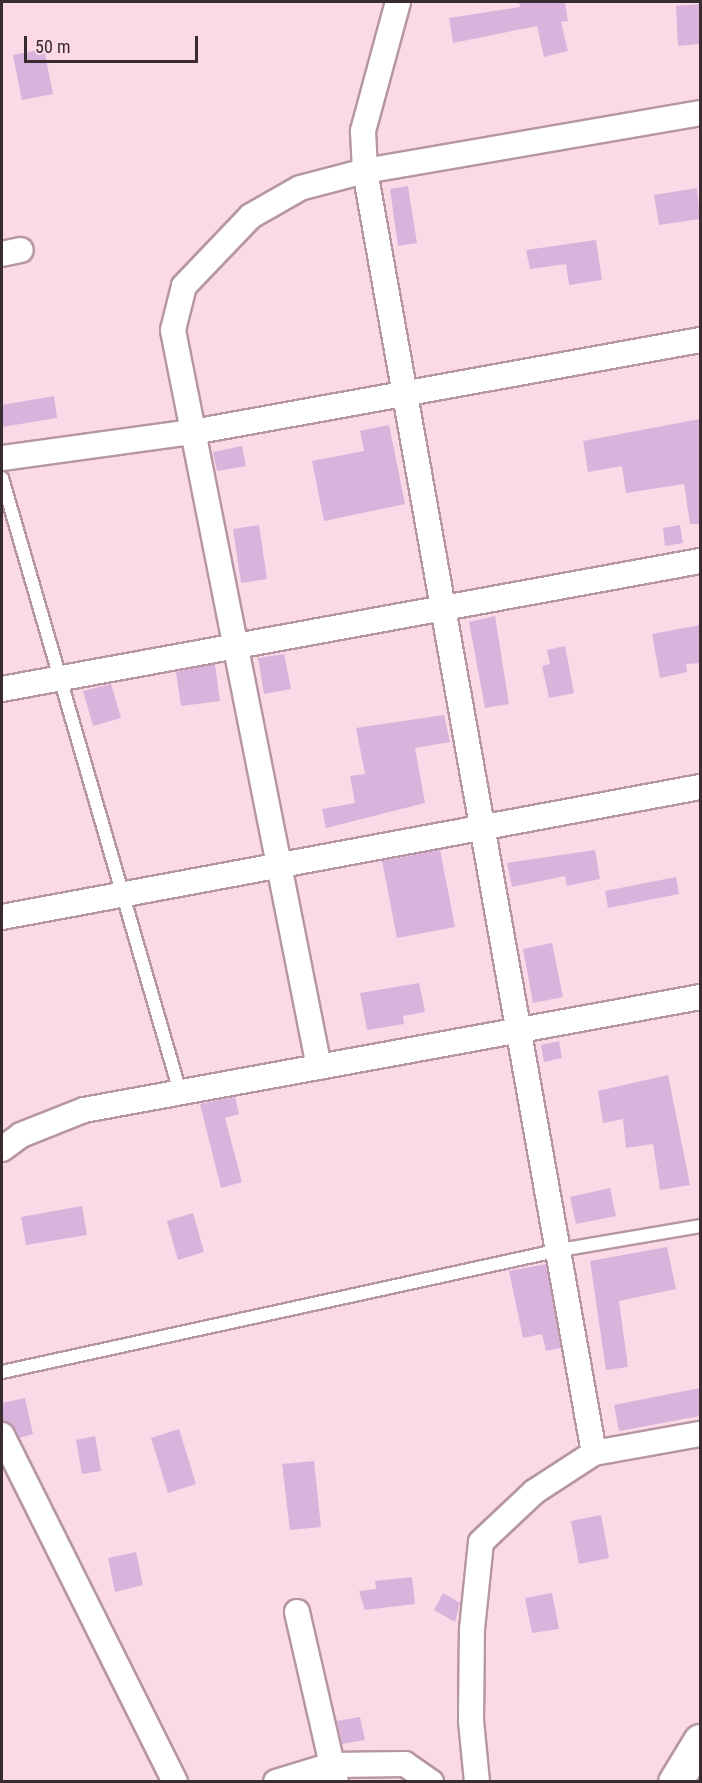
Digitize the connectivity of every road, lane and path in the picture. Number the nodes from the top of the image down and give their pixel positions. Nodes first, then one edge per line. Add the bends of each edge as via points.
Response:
1 (398, 2) edge
2 (700, 113) edge
3 (365, 171) junction
4 (700, 340) edge
5 (406, 395) junction
6 (193, 432) junction
7 (2, 458) edge
8 (2, 478) edge
9 (700, 561) edge
10 (444, 607) junction
11 (236, 646) junction
12 (60, 678) junction
13 (2, 689) edge
14 (700, 787) edge
15 (484, 827) junction
16 (279, 866) junction
17 (122, 895) junction
18 (2, 917) edge
19 (700, 997) edge
20 (521, 1031) junction
21 (319, 1067) junction
22 (180, 1092) junction
23 (2, 1149) edge
24 (700, 1226) edge
25 (560, 1250) junction
26 (2, 1372) edge
27 (700, 1434) edge
28 (2, 1435) edge
29 (594, 1453) junction
30 (297, 1612) dead end
31 (700, 1741) edge
32 (334, 1773) edge
33 (175, 1782) edge
34 (276, 1782) edge
35 (431, 1782) edge
36 (477, 1782) edge
37 (675, 1782) edge

1 - 3 street via 363,131
2 - 3 street
3 - 5 street
3 - 6 street via 300,188 251,216 184,286 173,330
4 - 5 street
5 - 6 street
5 - 10 street
6 - 7 street
6 - 11 street
8 - 12 lane
9 - 10 street
10 - 11 street
10 - 15 street
11 - 12 street
11 - 16 street
12 - 13 street
12 - 17 lane
14 - 15 street
15 - 16 street
15 - 20 street
16 - 17 street
16 - 21 street
17 - 18 street
17 - 22 lane
19 - 20 street
20 - 21 street
20 - 25 street
21 - 22 street
22 - 23 street via 84,1110 21,1135
24 - 25 lane
25 - 26 lane
25 - 29 street
27 - 29 street
28 - 33 street
29 - 36 street via 534,1492 481,1542 472,1629 471,1721
30 - 32 street
31 - 37 main road
32 - 34 street
32 - 35 street via 405,1764

